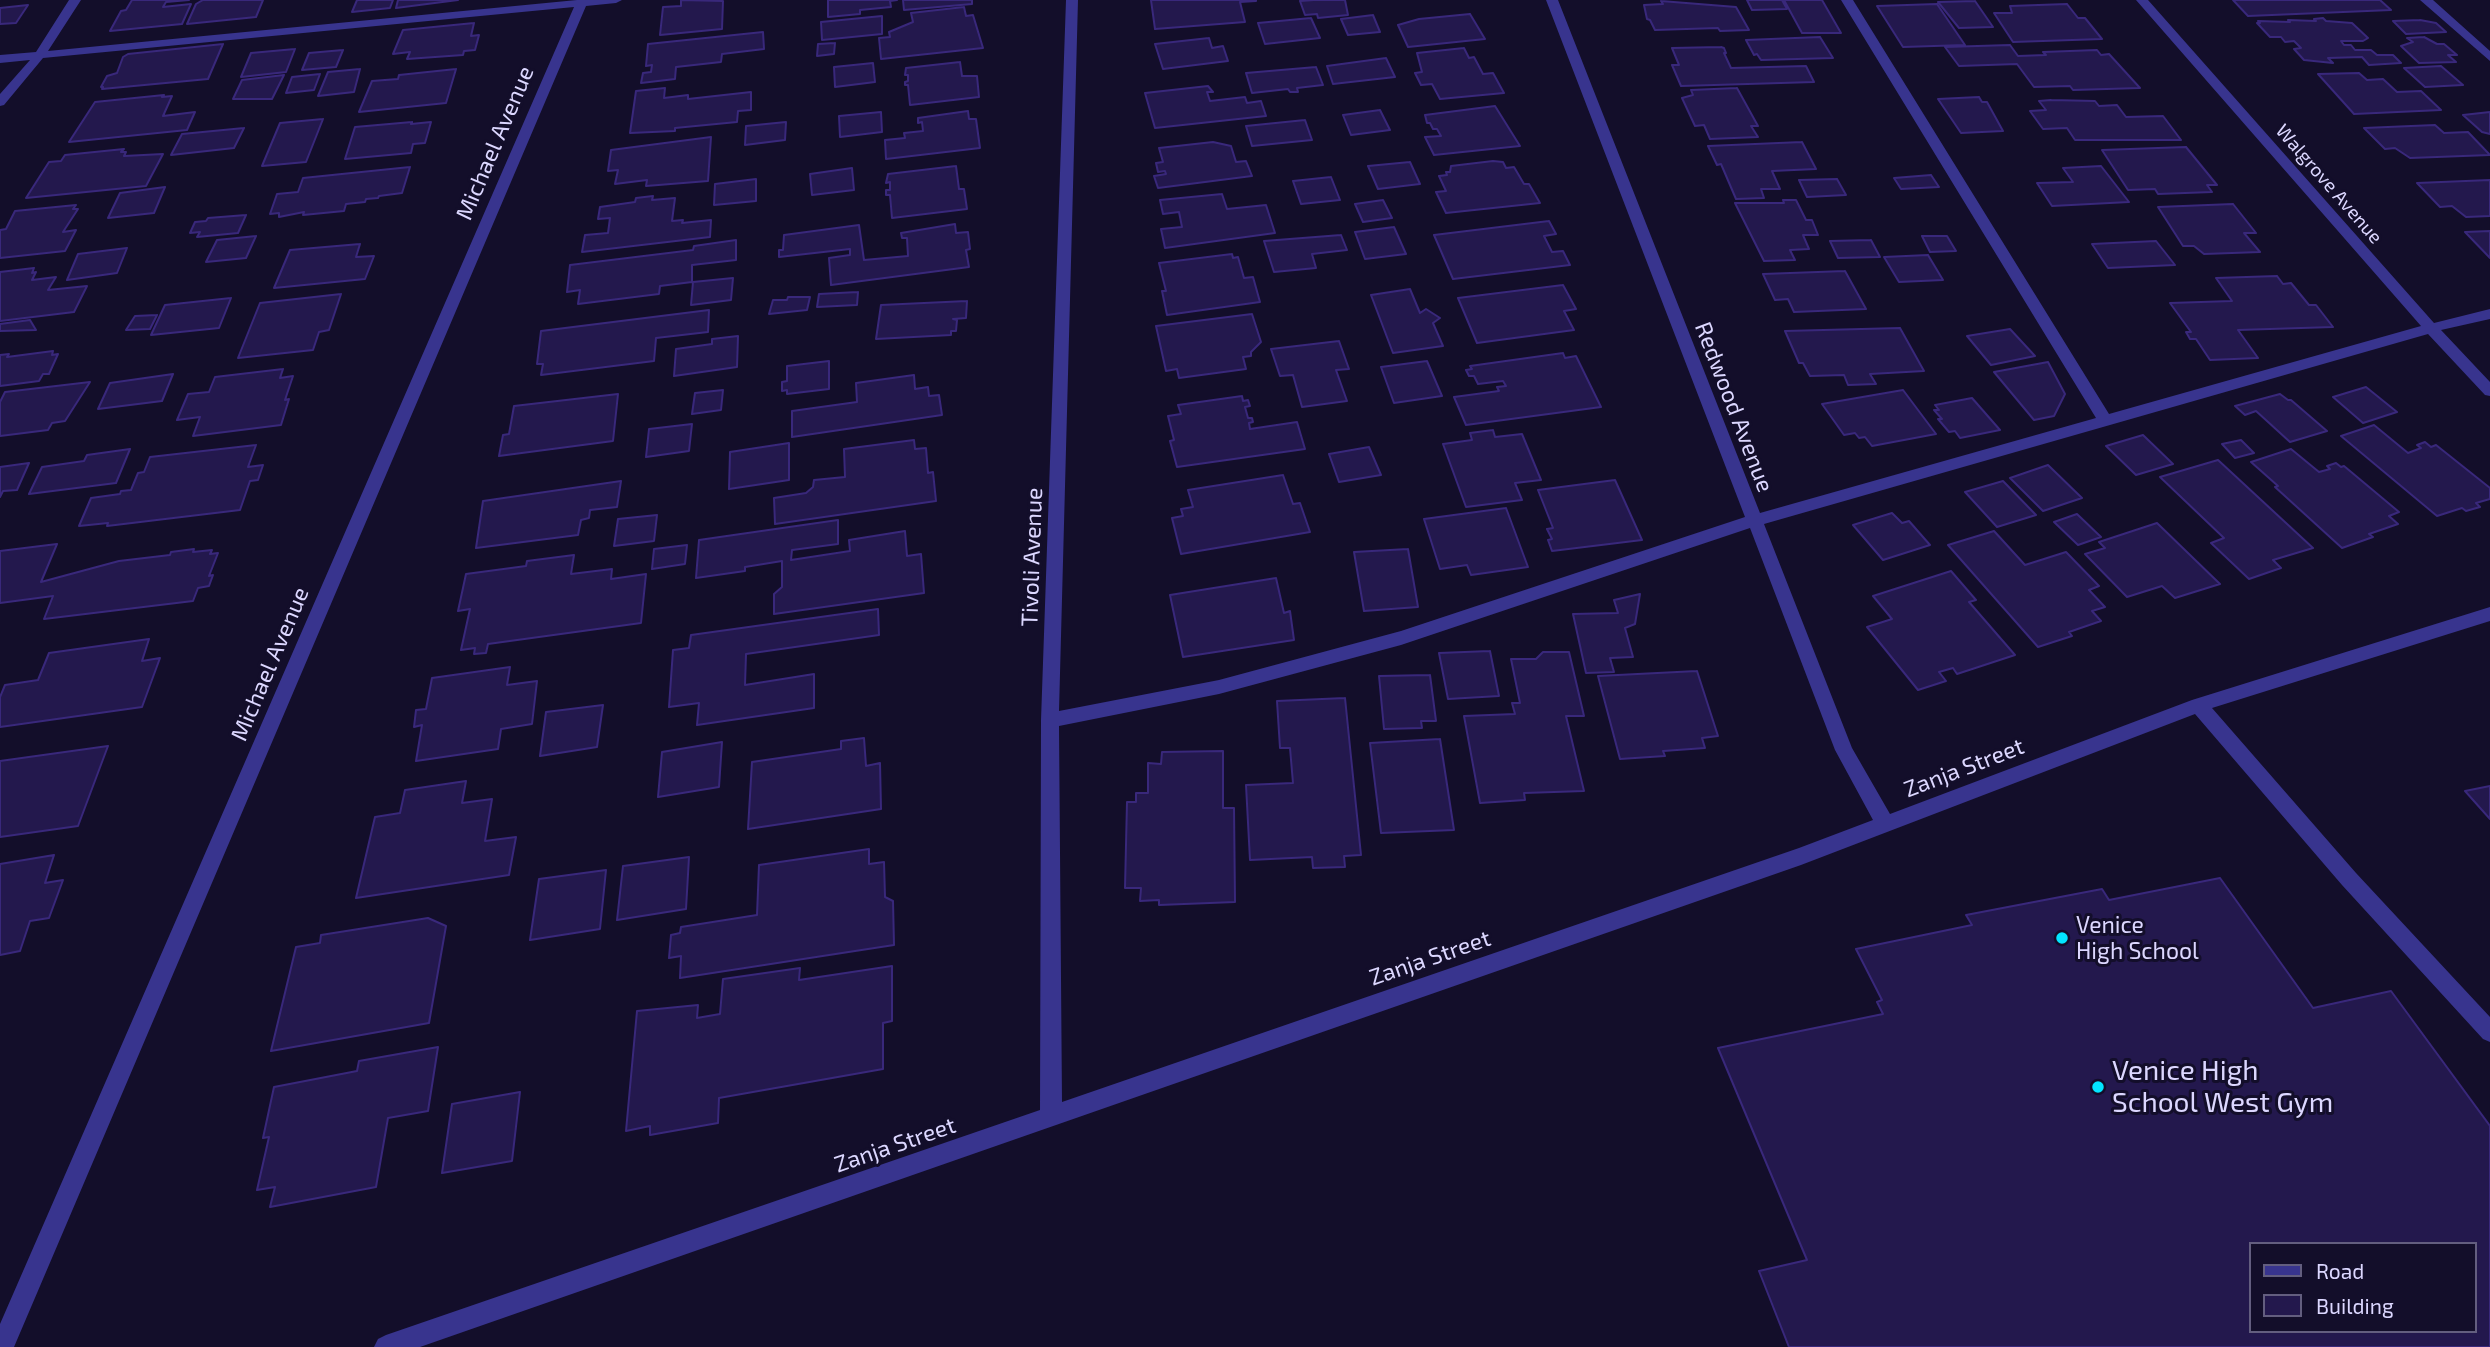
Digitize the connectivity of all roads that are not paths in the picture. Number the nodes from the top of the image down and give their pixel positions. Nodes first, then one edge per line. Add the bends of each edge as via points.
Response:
1 (75, 0) edge
2 (616, 0) edge
3 (1072, 0) edge
4 (1552, 0) edge
5 (1847, 0) edge
6 (2142, 0) edge
7 (2426, 0) edge
8 (583, 1) edge
9 (40, 55) junction
10 (2490, 57) edge
11 (0, 58) edge
12 (0, 102) edge
13 (2490, 314) edge
14 (2431, 328) junction
15 (2490, 391) edge
16 (2105, 421) junction
17 (1753, 521) junction
18 (2490, 614) edge
19 (2198, 705) junction
20 (1049, 720) junction
21 (1886, 825) junction
22 (2490, 1032) edge
23 (1051, 1116) junction
24 (2, 1347) edge
25 (386, 1347) edge

1 - 9 street
2 - 8 street
3 - 20 street, Tivoli Avenue
4 - 17 street, Redwood Avenue
5 - 16 street
6 - 14 street, Walgrove Avenue
7 - 10 street
8 - 9 street
8 - 24 street, Michael Avenue
9 - 11 street
9 - 12 street
13 - 14 street
14 - 15 street, Walgrove Avenue
14 - 16 street
16 - 17 street
17 - 20 street via 1401,638 1219,687
17 - 21 street, Redwood Avenue via 1844,750
18 - 19 street, Zanja Street
19 - 21 street, Zanja Street
19 - 22 street via 2349,880
20 - 23 street, Tivoli Avenue
21 - 23 street, Zanja Street
23 - 25 street, Zanja Street

